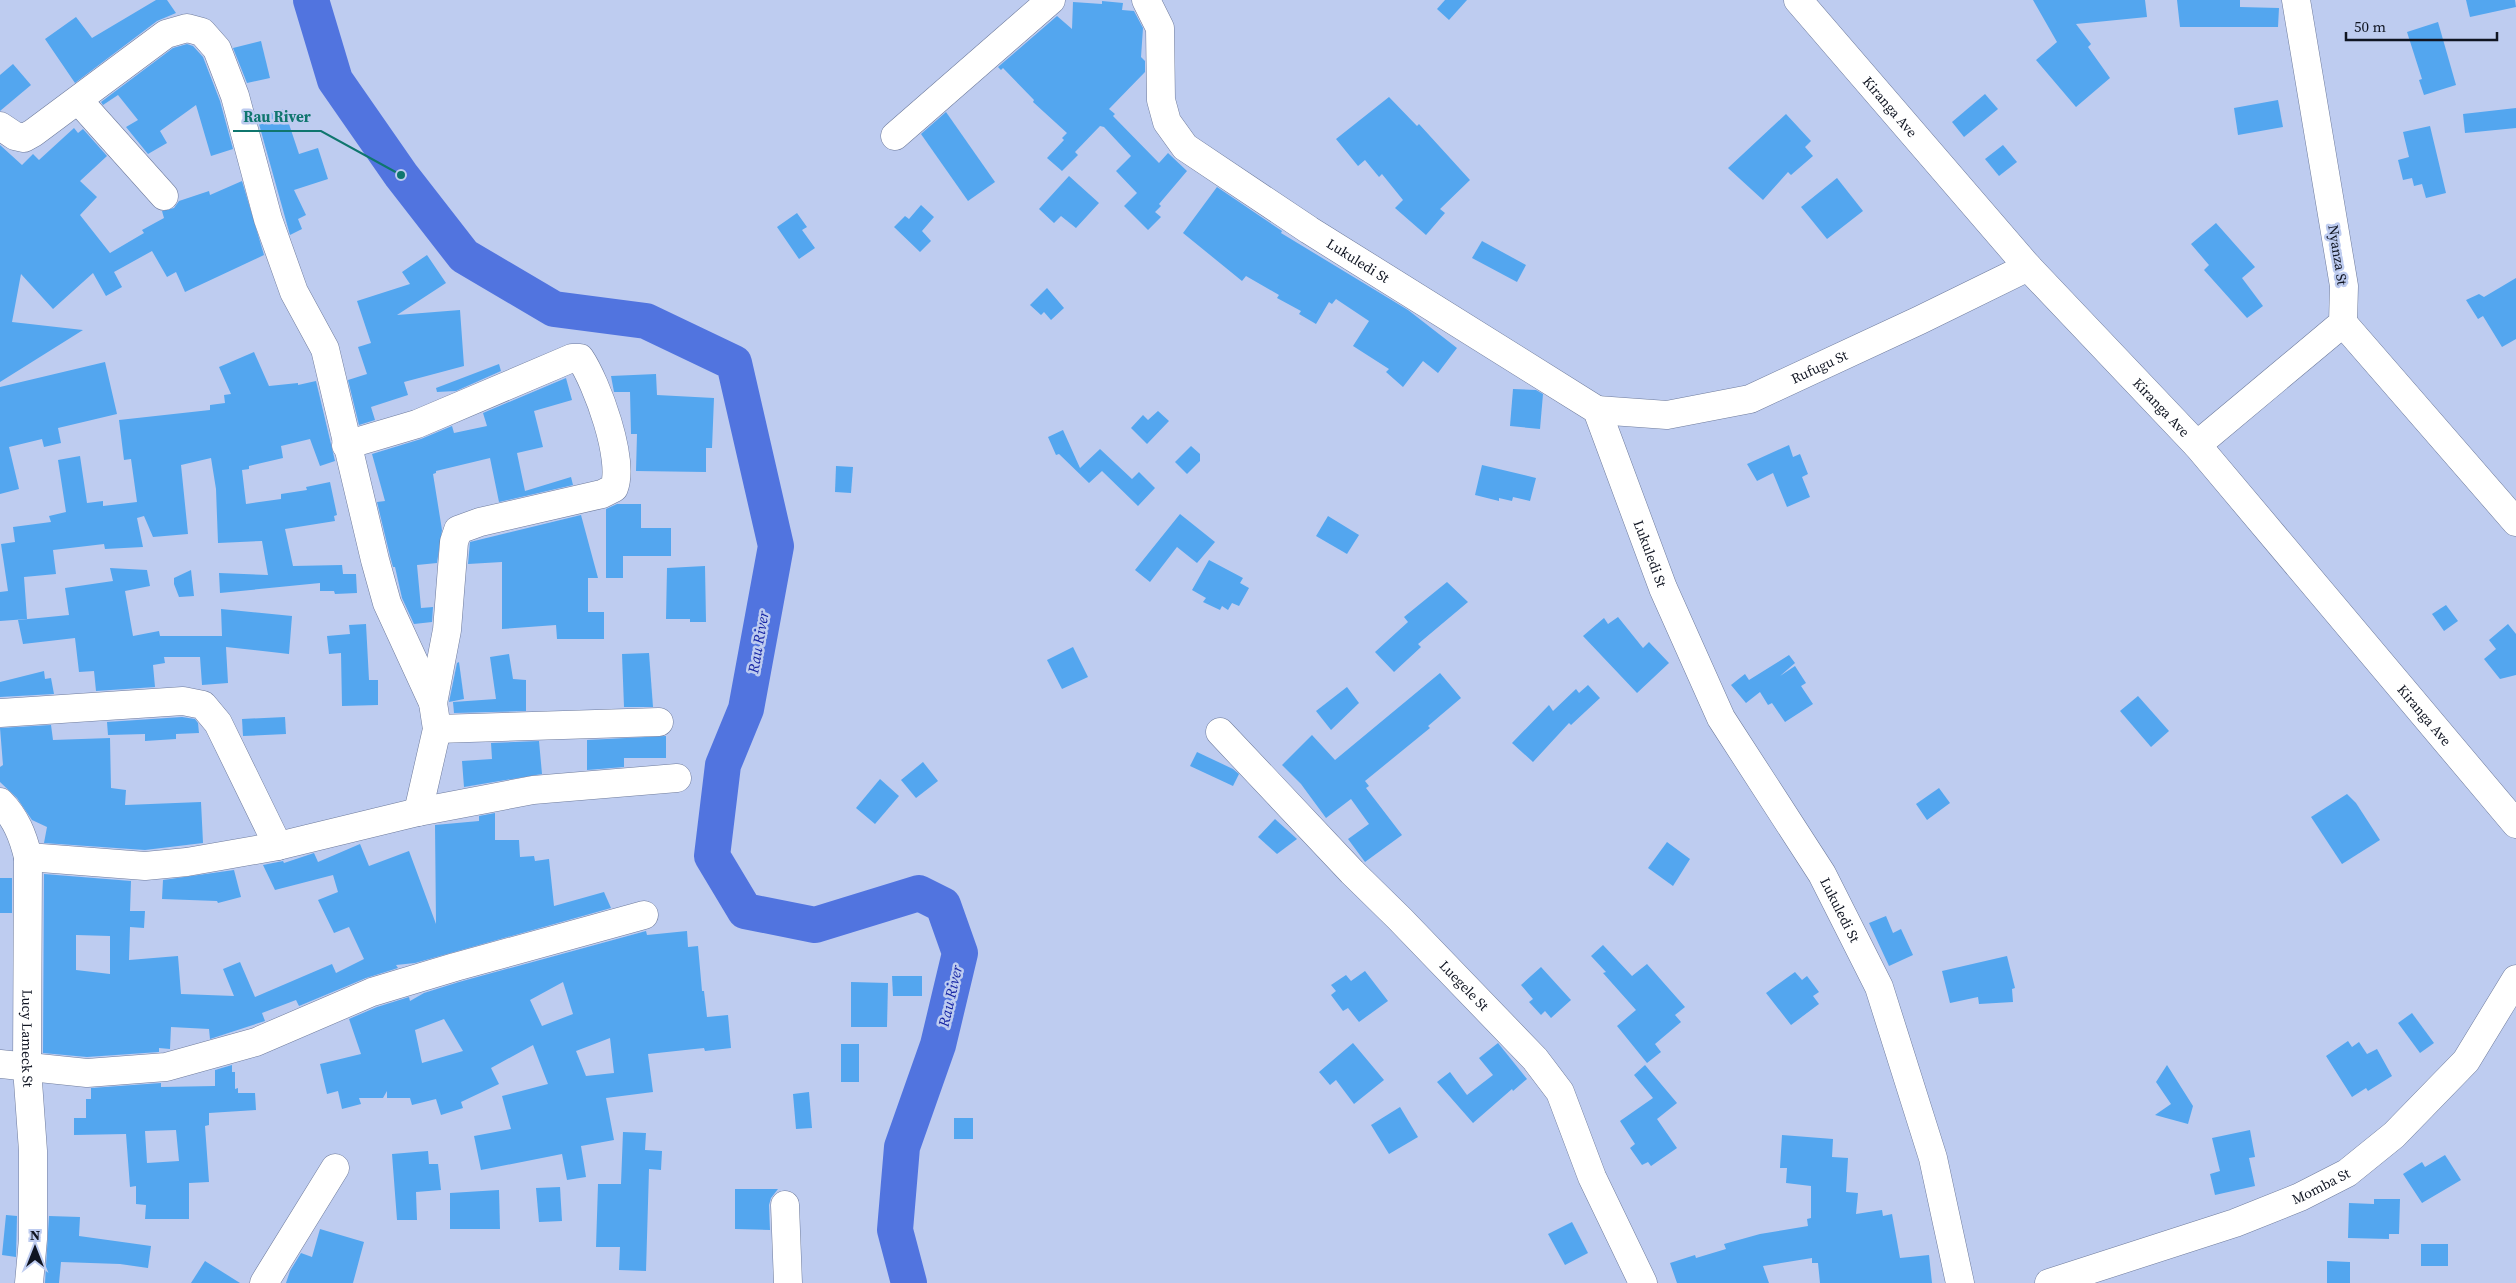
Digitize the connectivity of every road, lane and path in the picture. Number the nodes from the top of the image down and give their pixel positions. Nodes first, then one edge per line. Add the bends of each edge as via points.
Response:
1 (1051, 0) edge
2 (1146, 0) edge
3 (1798, 0) edge
4 (2296, 0) edge
5 (79, 101) junction
6 (0, 126) edge
7 (895, 136) dead end
8 (164, 196) dead end
9 (2028, 267) junction
10 (2343, 323) junction
11 (1597, 410) junction
12 (346, 445) junction
13 (2197, 445) junction
14 (2516, 522) edge
15 (0, 714) edge
16 (435, 716) junction
17 (659, 722) dead end
18 (1220, 732) dead end
19 (676, 778) dead end
20 (0, 802) edge
21 (418, 812) junction
22 (2516, 824) edge
23 (278, 846) junction
24 (28, 857) junction
25 (644, 915) dead end
26 (2516, 979) edge
27 (0, 1064) edge
28 (27, 1068) junction
29 (335, 1168) dead end
30 (785, 1205) dead end
31 (29, 1283) edge
32 (264, 1283) edge
33 (788, 1283) edge
34 (1643, 1283) edge
35 (1960, 1283) edge
36 (2049, 1283) edge

1 - 7 street
2 - 11 street, Lukuledi St via 1160,28 1161,100 1166,122 1185,147 1309,230
3 - 9 street, Kiranga Ave
4 - 10 street, Nyanza St via 2344,286
5 - 6 street via 24,138
5 - 8 street
5 - 12 street via 166,34 187,28 202,32 217,49 235,96 274,238 294,292 325,349
9 - 11 street, Rufugu St via 1750,399 1667,415
9 - 13 street, Kiranga Ave
10 - 13 street
10 - 14 street
11 - 35 street, Lukuledi St via 1663,588 1721,718 1822,874 1878,987 1933,1158
12 - 16 street via 387,603
12 - 16 street via 417,424 572,358 580,358 602,403 616,462 618,480 614,488 602,494 458,530
13 - 22 street, Kiranga Ave
15 - 23 street via 183,701 203,705 218,723
16 - 17 street
16 - 21 street
18 - 34 street, Luegele St via 1535,1058 1560,1092 1592,1176
19 - 21 street via 534,790
20 - 24 street, Lucy Lameck St via 11,813 23,837
21 - 23 street
23 - 24 street via 145,866
24 - 28 street, Lucy Lameck St
25 - 28 street via 372,992 256,1042 166,1067 87,1073
26 - 36 street, Momba St via 2466,1061 2394,1135 2347,1173 2300,1197 2235,1223
27 - 28 street
28 - 31 street, Lucy Lameck St via 33,1151 33,1239
29 - 32 street
30 - 33 street

